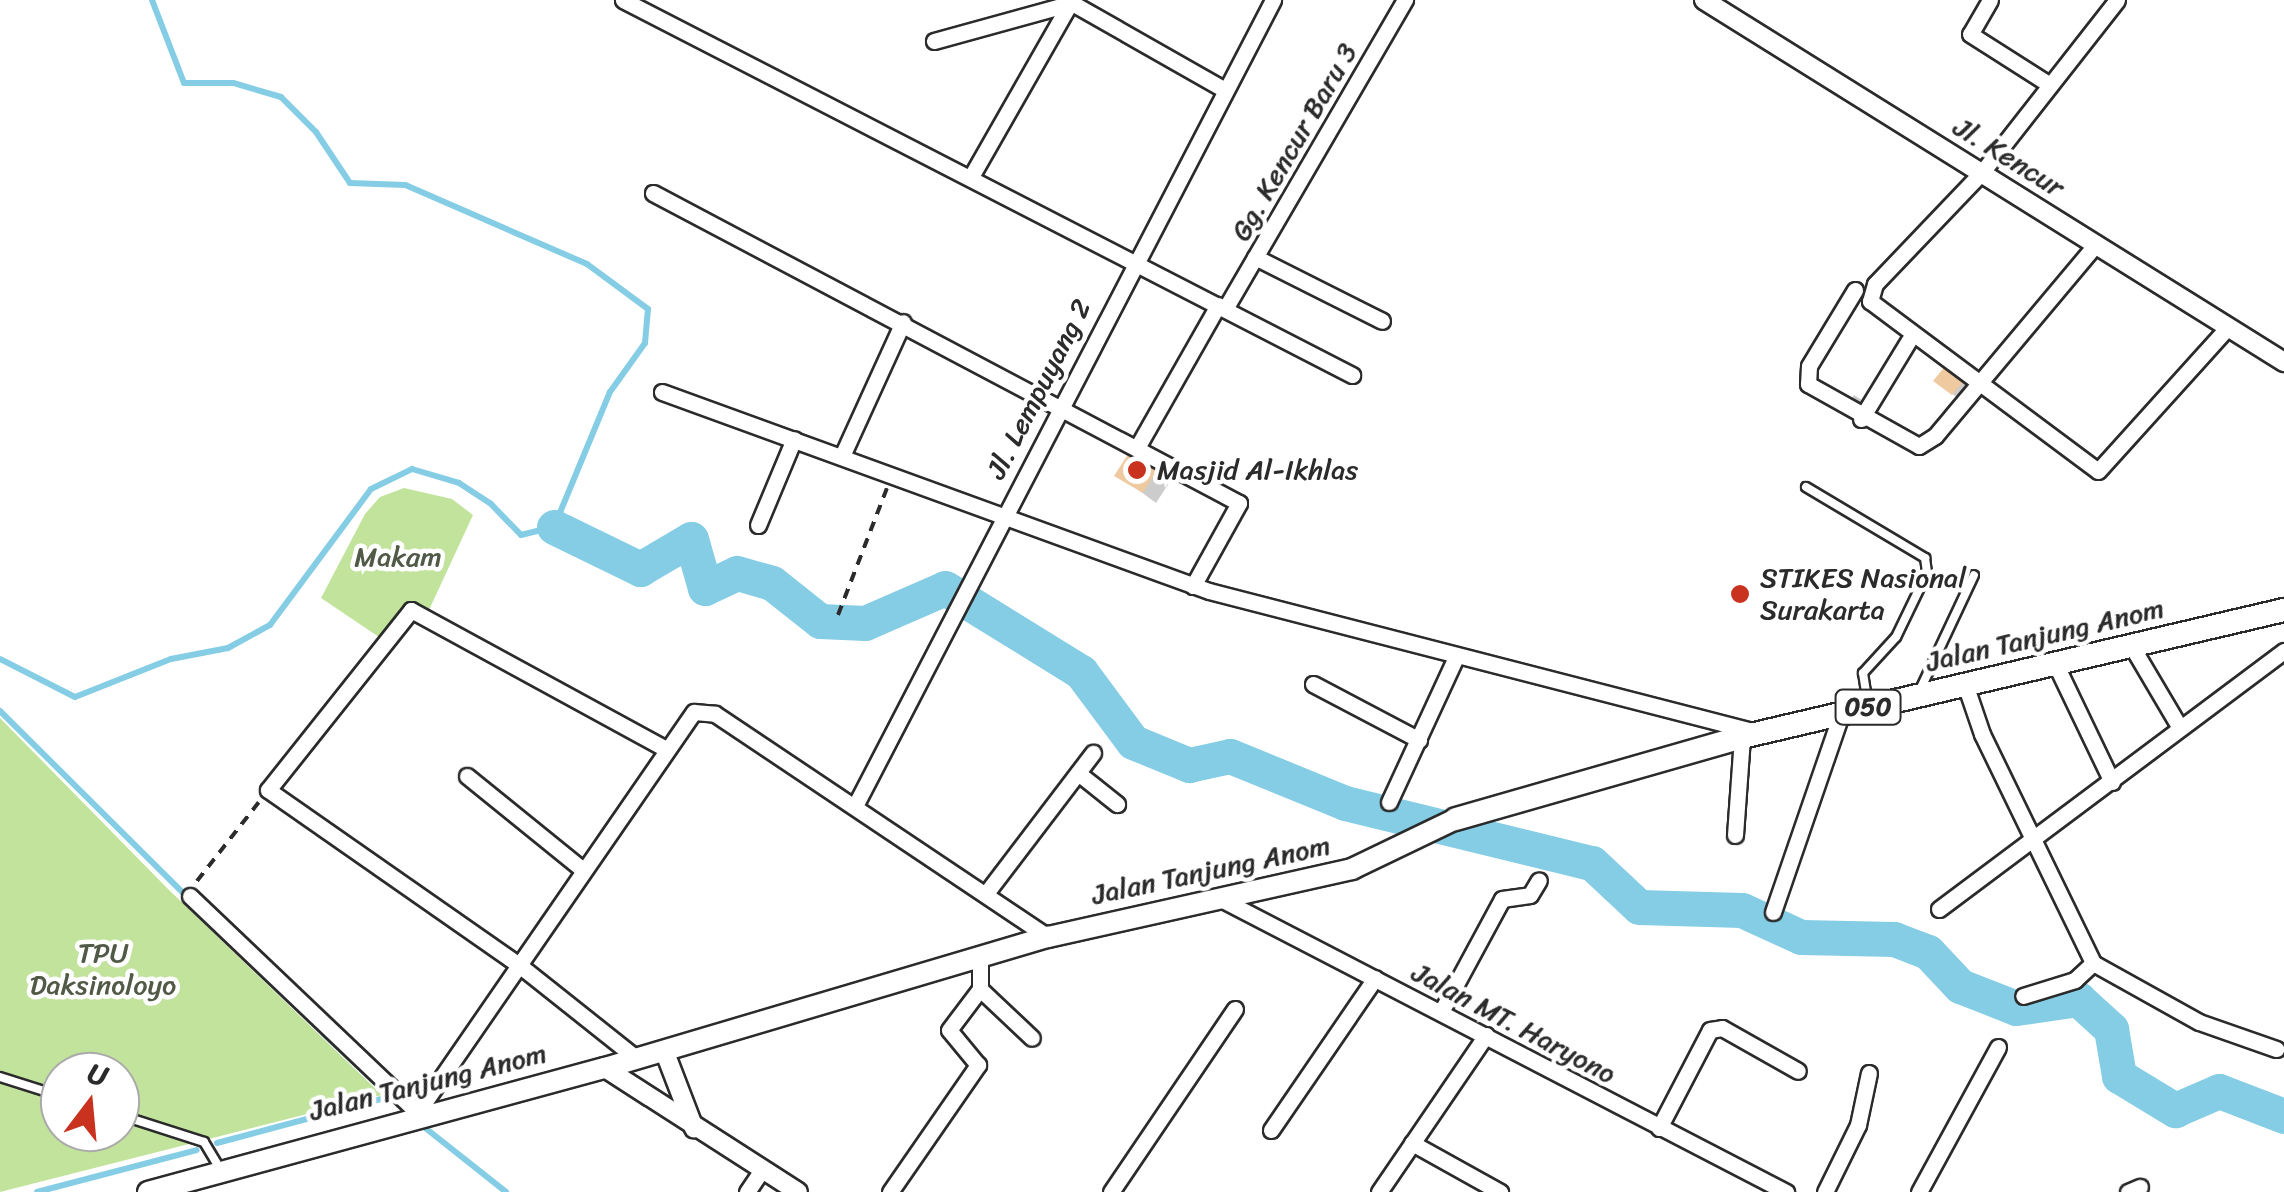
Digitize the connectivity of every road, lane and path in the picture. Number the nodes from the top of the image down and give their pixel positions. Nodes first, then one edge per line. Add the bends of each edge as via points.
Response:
1 (623, 0) edge
2 (1273, 0) edge
3 (1405, 0) edge
4 (1704, 0) edge
5 (1990, 0) edge
6 (2118, 0) edge
7 (1072, 2) edge
8 (934, 41) dead end
9 (2050, 86) junction
10 (1225, 90) junction
11 (1982, 172) junction
12 (972, 175) junction
13 (652, 192) dead end
14 (2096, 244) junction
15 (1255, 257) junction
16 (1132, 263) junction
17 (1855, 290) dead end
18 (1222, 307) junction
19 (902, 322) junction
20 (1382, 322) dead end
21 (2228, 327) junction
22 (1909, 340) dead end
23 (2284, 362) edge
24 (1352, 375) dead end
25 (1977, 382) junction
26 (662, 392) dead end
27 (1060, 402) junction
28 (1861, 419) junction
29 (794, 439) junction
30 (1138, 446) junction
31 (842, 456) junction
32 (892, 475) junction
33 (1806, 486) dead end
34 (1002, 516) junction
35 (758, 524) dead end
36 (1974, 574) dead end
37 (1193, 586) junction
38 (2284, 610) edge
39 (838, 614) dead end
40 (2130, 645) junction
41 (2284, 651) edge
42 (1456, 657) junction
43 (2055, 663) junction
44 (1313, 684) dead end
45 (1965, 684) junction
46 (1917, 696) junction
47 (1869, 707) junction
48 (1841, 714) junction
49 (2180, 728) junction
50 (1751, 735) junction
51 (1419, 740) junction
52 (664, 748) junction
53 (1093, 753) dead end
54 (1078, 773) junction
55 (467, 776) dead end
56 (2112, 782) junction
57 (268, 790) junction
58 (1390, 802) dead end
59 (856, 804) junction
60 (1116, 804) dead end
61 (1456, 819) joint
62 (1735, 835) dead end
63 (2032, 838) junction
64 (582, 870) junction
65 (1539, 880) dead end
66 (988, 892) junction
67 (190, 896) joint
68 (1219, 898) junction
69 (1939, 909) dead end
70 (1773, 912) dead end
71 (1048, 937) junction
72 (980, 956) junction
73 (2093, 963) junction
74 (519, 966) junction
75 (1375, 978) junction
76 (980, 989) junction
77 (2023, 996) dead end
78 (1235, 1008) dead end
79 (1442, 1012) junction
80 (1486, 1035) junction
81 (1032, 1038) dead end
82 (1998, 1047) dead end
83 (2276, 1049) dead end
84 (664, 1050) junction
85 (636, 1058) junction
86 (605, 1068) junction
87 (1798, 1071) dead end
88 (1869, 1072) dead end
89 (0, 1077) edge
90 (40, 1090) edge
91 (416, 1114) junction
92 (140, 1121) edge
93 (694, 1128) junction
94 (1659, 1128) junction
95 (1270, 1130) dead end
96 (1412, 1143) junction
97 (220, 1168) junction
98 (762, 1170) junction
99 (173, 1188) edge
100 (148, 1192) edge
101 (746, 1192) edge
102 (798, 1192) edge
103 (890, 1192) edge
104 (1111, 1192) edge
105 (1379, 1192) edge
106 (1500, 1192) edge
107 (1786, 1192) edge
108 (1824, 1192) edge
109 (1919, 1192) edge

1 - 12 street via 759,74
2 - 10 street, Jl. Lempuyang 2
3 - 15 street, Gg. Kencur Baru 3
4 - 11 street, Jl. Kencur
5 - 9 street via 1970,34
6 - 9 street
7 - 8 street
7 - 10 street
7 - 12 street
9 - 11 street
10 - 16 street, Jl. Lempuyang 2
11 - 14 street, Jl. Kencur
11 - 25 street via 1870,296
12 - 16 street
13 - 19 street
14 - 21 street, Jl. Kencur
14 - 25 street
15 - 18 street, Gg. Kencur Baru 3
15 - 20 street
16 - 18 street
16 - 27 street, Jl. Lempuyang 2
17 - 28 street via 1807,374 1812,392
18 - 24 street
18 - 30 street, Gg. Kencur Baru 3
19 - 27 street
19 - 31 street
21 - 23 street, Jl. Kencur
21 - 25 street via 2098,471
22 - 28 street
25 - 28 street via 1935,436 1918,446
26 - 29 street
27 - 30 street
27 - 34 street, Jl. Lempuyang 2
29 - 31 street
29 - 35 street
30 - 37 street via 1239,503
31 - 32 street
32 - 34 street
32 - 39 path
33 - 47 lane via 1925,558 1927,573 1896,637 1863,673
34 - 37 street
34 - 59 street, Jl. Lempuyang 2
36 - 46 lane
37 - 42 street
38 - 40 main road, Jalan Tanjung Anom / 050
40 - 43 main road, Jalan Tanjung Anom / 050
40 - 49 street
41 - 49 street
42 - 50 street
42 - 51 street
43 - 45 main road, Jalan Tanjung Anom / 050
43 - 56 street
44 - 51 street
45 - 46 main road, Jalan Tanjung Anom / 050
45 - 63 street
46 - 47 main road, Jalan Tanjung Anom / 050
47 - 48 main road, Jalan Tanjung Anom / 050
48 - 50 main road, Jalan Tanjung Anom / 050
48 - 70 street
49 - 56 street
50 - 61 main road, Jalan Tanjung Anom / 050
50 - 62 street
51 - 58 street
52 - 57 street via 411,610
52 - 59 street via 688,715 716,714
52 - 64 street
53 - 54 street
54 - 60 street
54 - 66 street
55 - 64 street
56 - 63 street
57 - 67 path
57 - 74 street
59 - 66 street
61 - 68 main road, Jalan Tanjung Anom / 050 via 1352,870
63 - 69 street
63 - 73 street
64 - 74 street
65 - 79 street via 1530,895 1498,904
66 - 71 street
67 - 91 street
68 - 71 main road, Jalan Tanjung Anom / 050
68 - 75 street, Jalan MT. Haryono
71 - 72 main road, Jalan Tanjung Anom / 050
72 - 76 street
72 - 84 main road, Jalan Tanjung Anom / 050
73 - 77 street via 2074,980
73 - 83 street via 2199,1022
74 - 85 street
74 - 91 street
75 - 79 street, Jalan MT. Haryono
75 - 95 street
76 - 81 street
76 - 103 street via 949,1030 978,1064
78 - 104 street
79 - 80 street, Jalan MT. Haryono
80 - 94 street, Jalan MT. Haryono
80 - 96 street
82 - 109 street
84 - 85 main road, Jalan Tanjung Anom / 050
84 - 93 street
85 - 86 main road, Jalan Tanjung Anom / 050
86 - 91 main road, Jalan Tanjung Anom / 050
86 - 93 street
87 - 94 street via 1722,1028 1710,1030
88 - 108 street via 1858,1124
89 - 90 lane
91 - 97 main road, Jalan Tanjung Anom / 050
92 - 97 lane via 204,1142
93 - 98 street
94 - 107 street, Jalan MT. Haryono
96 - 105 street
96 - 106 street
97 - 99 main road, Jalan Tanjung Anom / 050
98 - 101 street
98 - 102 street
99 - 100 main road, Jalan Tanjung Anom / 050

